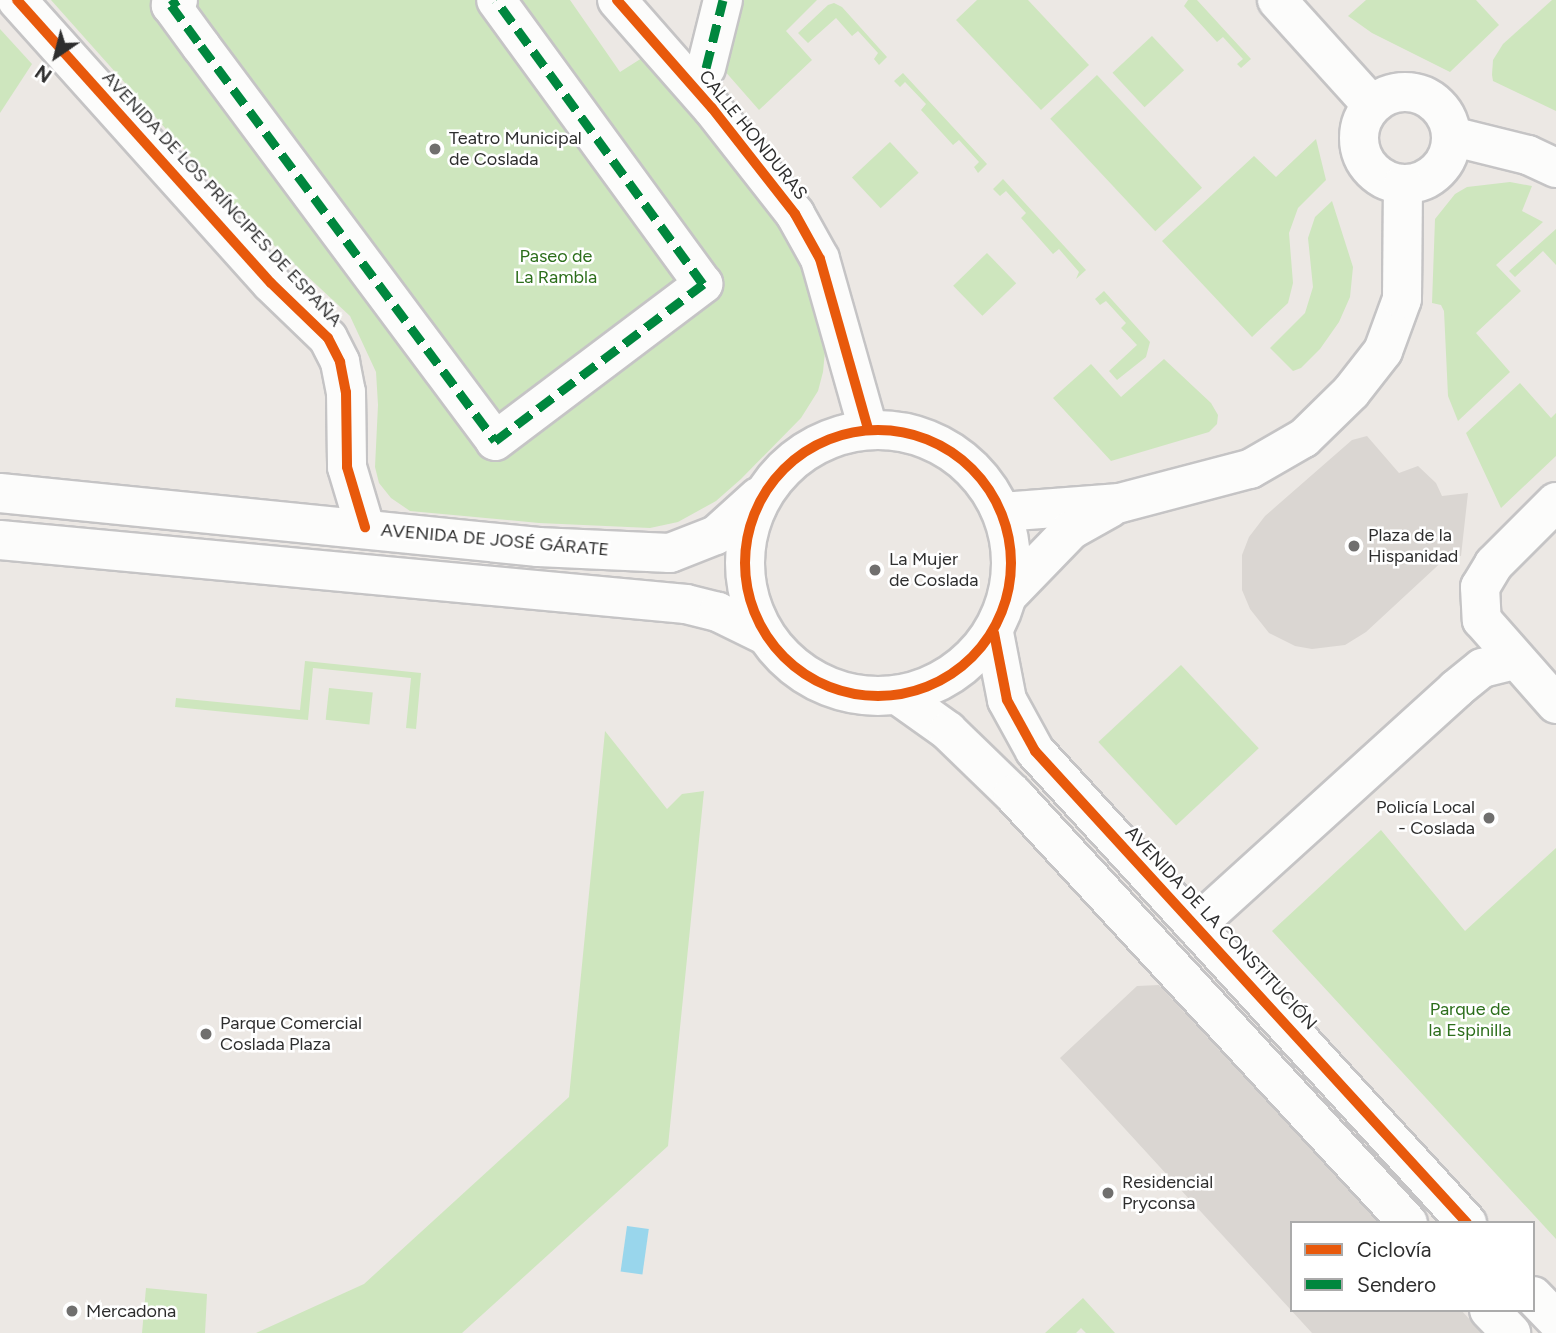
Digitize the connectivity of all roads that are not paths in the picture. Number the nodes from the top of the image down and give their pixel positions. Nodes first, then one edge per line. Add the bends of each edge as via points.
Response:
1 (16, 0) edge
2 (177, 0) edge
3 (496, 0) edge
4 (617, 0) edge
5 (723, 0) edge
6 (1277, 0) edge
7 (706, 68) dead end
8 (1371, 104) junction
9 (1451, 136) junction
10 (1556, 168) edge
11 (1403, 184) junction
12 (868, 429) junction
13 (0, 493) edge
14 (762, 494) junction
15 (1556, 502) edge
16 (1120, 503) junction
17 (1002, 512) junction
18 (365, 527) junction
19 (0, 540) edge
20 (1009, 594) junction
21 (994, 633) junction
22 (763, 634) junction
23 (1515, 660) junction
24 (899, 696) junction
25 (1556, 704) edge
26 (1195, 926) junction
27 (1406, 1221) edge
28 (1465, 1221) edge
29 (1535, 1298) edge
30 (1491, 1312) edge
31 (1556, 1321) edge
32 (1510, 1333) edge

1 - 18 street, AVENIDA DE LOS PRÍNCIPES DE ESPAÑA via 271,283 328,338 340,362 346,392 347,467
2 - 3 street via 172,5 201,46 495,441 703,284
4 - 12 street, CALLE HONDURAS via 712,108 795,214 820,259
5 - 7 street
6 - 8 street
8 - 9 street via 1390,94 1411,92 1431,99 1446,116
8 - 11 street via 1360,123 1358,145 1366,164 1382,179
9 - 10 street via 1528,155
9 - 11 street via 1448,155 1438,171 1422,181
11 - 16 street via 1402,299 1383,351 1351,391 1304,438 1250,469
12 - 14 street via 827,439 790,461
12 - 17 street via 910,433 948,449 981,476
13 - 18 street, AVENIDA DE JOSÉ GÁRATE
14 - 18 street, AVENIDA DE JOSÉ GÁRATE via 716,535 670,553 538,547
14 - 22 street via 746,536 745,581
15 - 23 street via 1494,564 1480,587 1482,620
16 - 17 street
16 - 20 street via 1071,530
17 - 20 street via 1012,553
19 - 22 street via 686,604 718,612
20 - 21 street
21 - 24 street via 968,663 936,685
21 - 26 street, AVENIDA DE LA CONSTITUCIÓN via 1007,700 1035,751
22 - 24 street via 783,658 817,683 857,696
23 - 25 street
23 - 26 street via 1482,668 1456,689
24 - 27 street via 948,731 1013,793
26 - 28 street, AVENIDA DE LA CONSTITUCIÓN
29 - 31 street
30 - 32 street

